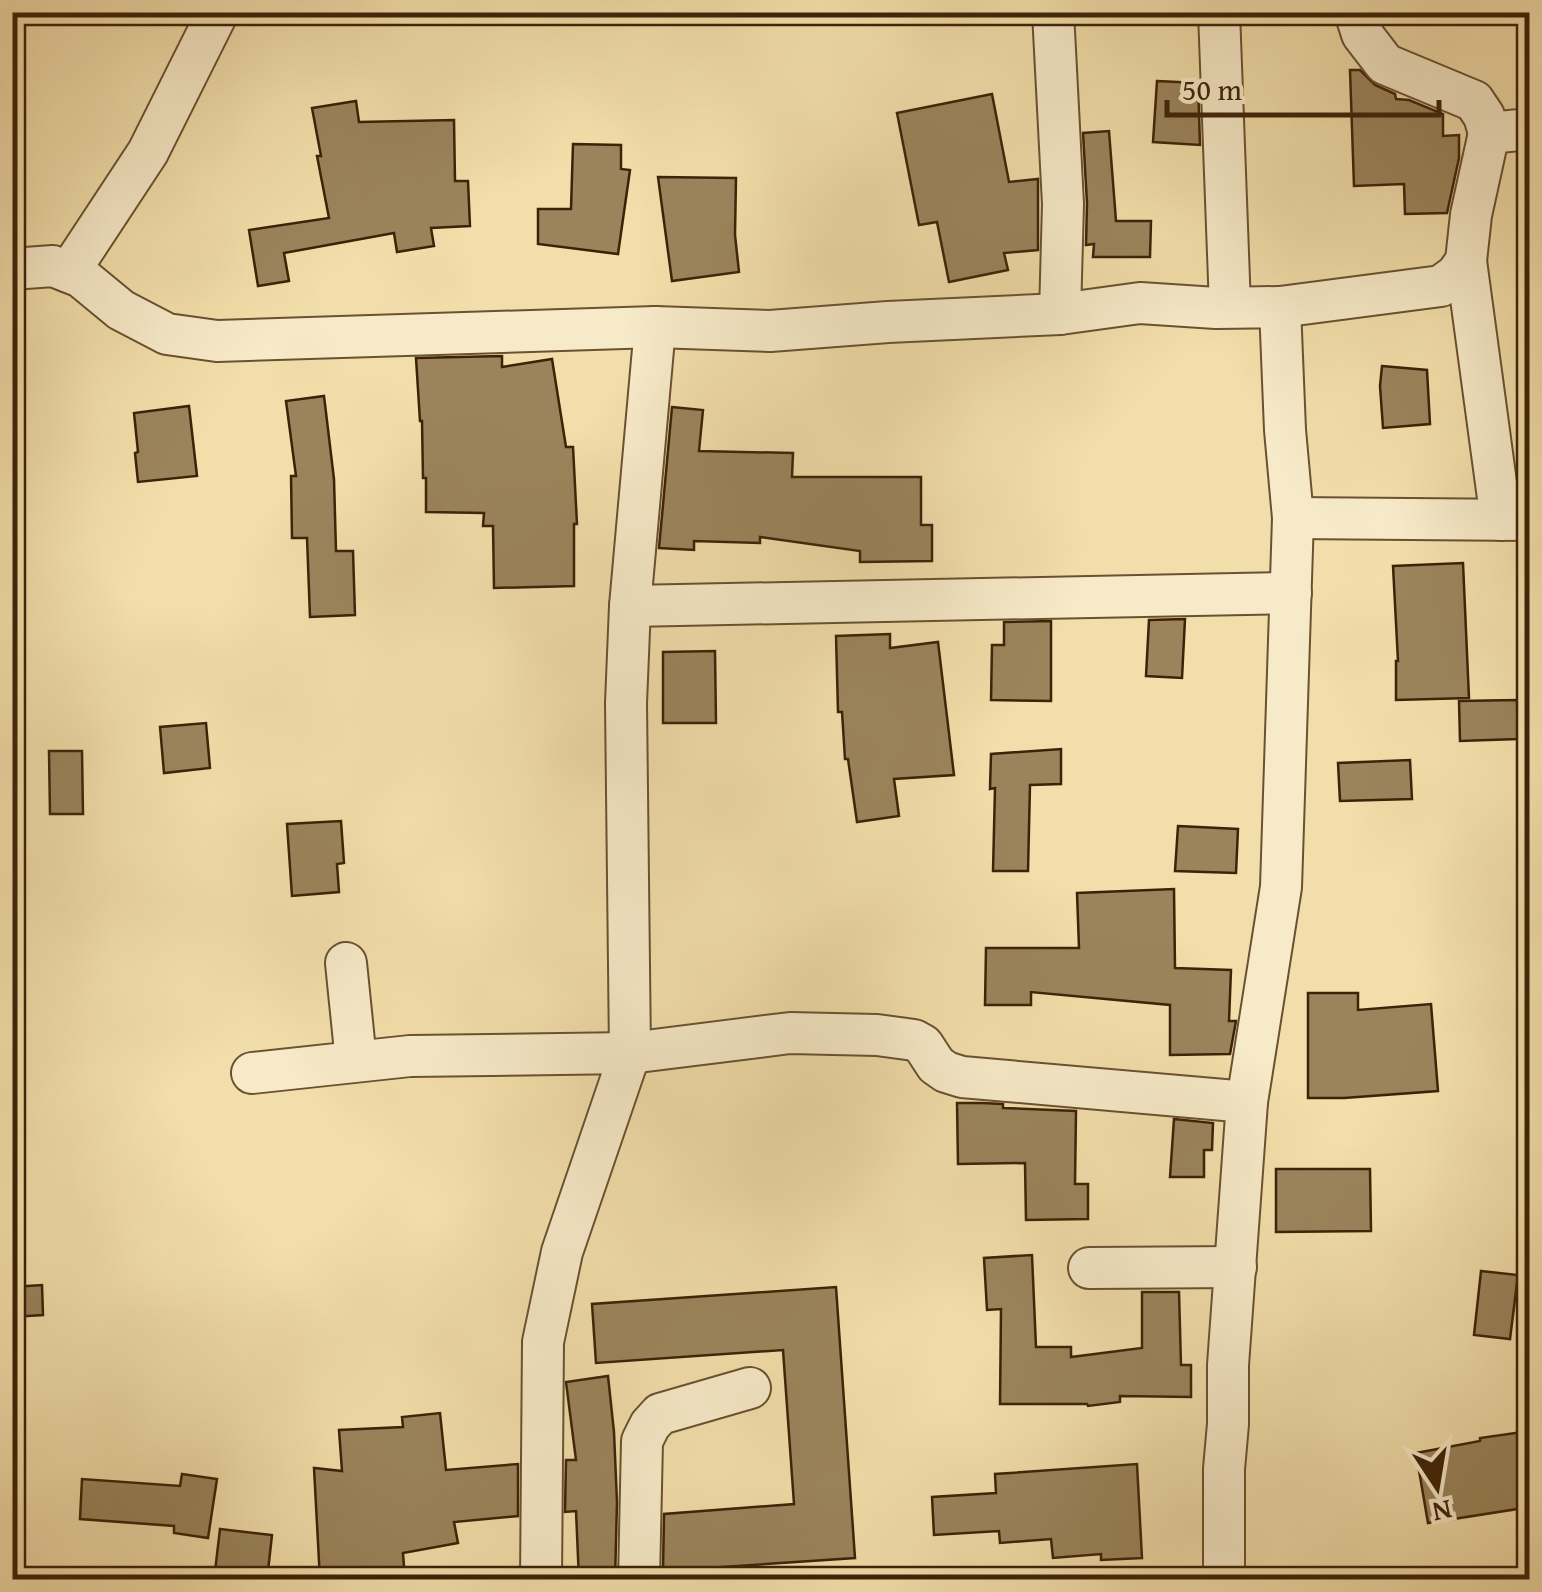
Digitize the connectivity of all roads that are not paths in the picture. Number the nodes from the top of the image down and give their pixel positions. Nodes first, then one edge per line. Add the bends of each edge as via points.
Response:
1 (218, 12) edge
2 (1053, 12) edge
3 (1220, 12) edge
4 (1355, 12) edge
5 (1530, 129) edge
6 (1489, 133) junction
7 (1466, 261) junction
8 (12, 269) edge
9 (69, 272) junction
10 (1280, 307) junction
11 (1230, 308) junction
12 (1060, 314) junction
13 (655, 327) junction
14 (1293, 518) junction
15 (1515, 520) edge
16 (1291, 593) junction
17 (630, 606) junction
18 (346, 963) dead end
19 (630, 1053) junction
20 (356, 1061) junction
21 (252, 1073) dead end
22 (1247, 1102) junction
23 (1089, 1268) dead end
24 (1236, 1268) junction
25 (750, 1388) dead end
26 (541, 1580) edge
27 (639, 1580) edge
28 (1224, 1580) edge

1 - 9 street via 148,152
2 - 12 street via 1063,204
3 - 11 street
4 - 6 street via 1385,64 1474,101
5 - 6 street
6 - 7 street
7 - 10 street via 1441,286
7 - 15 street
8 - 9 street via 53,266
9 - 13 street via 167,334 216,341
10 - 11 street
10 - 14 street
11 - 12 street via 1140,303
12 - 13 street via 770,331
13 - 17 street
14 - 15 street
14 - 16 street
16 - 17 street
16 - 22 street via 1282,886
17 - 19 street
18 - 20 street
19 - 20 street
19 - 22 street via 790,1033 877,1035 914,1040 936,1065 962,1076
19 - 26 street via 562,1252 543,1342
20 - 21 street
22 - 24 street
23 - 24 street
24 - 28 street
25 - 27 street via 660,1414 650,1424 642,1441

